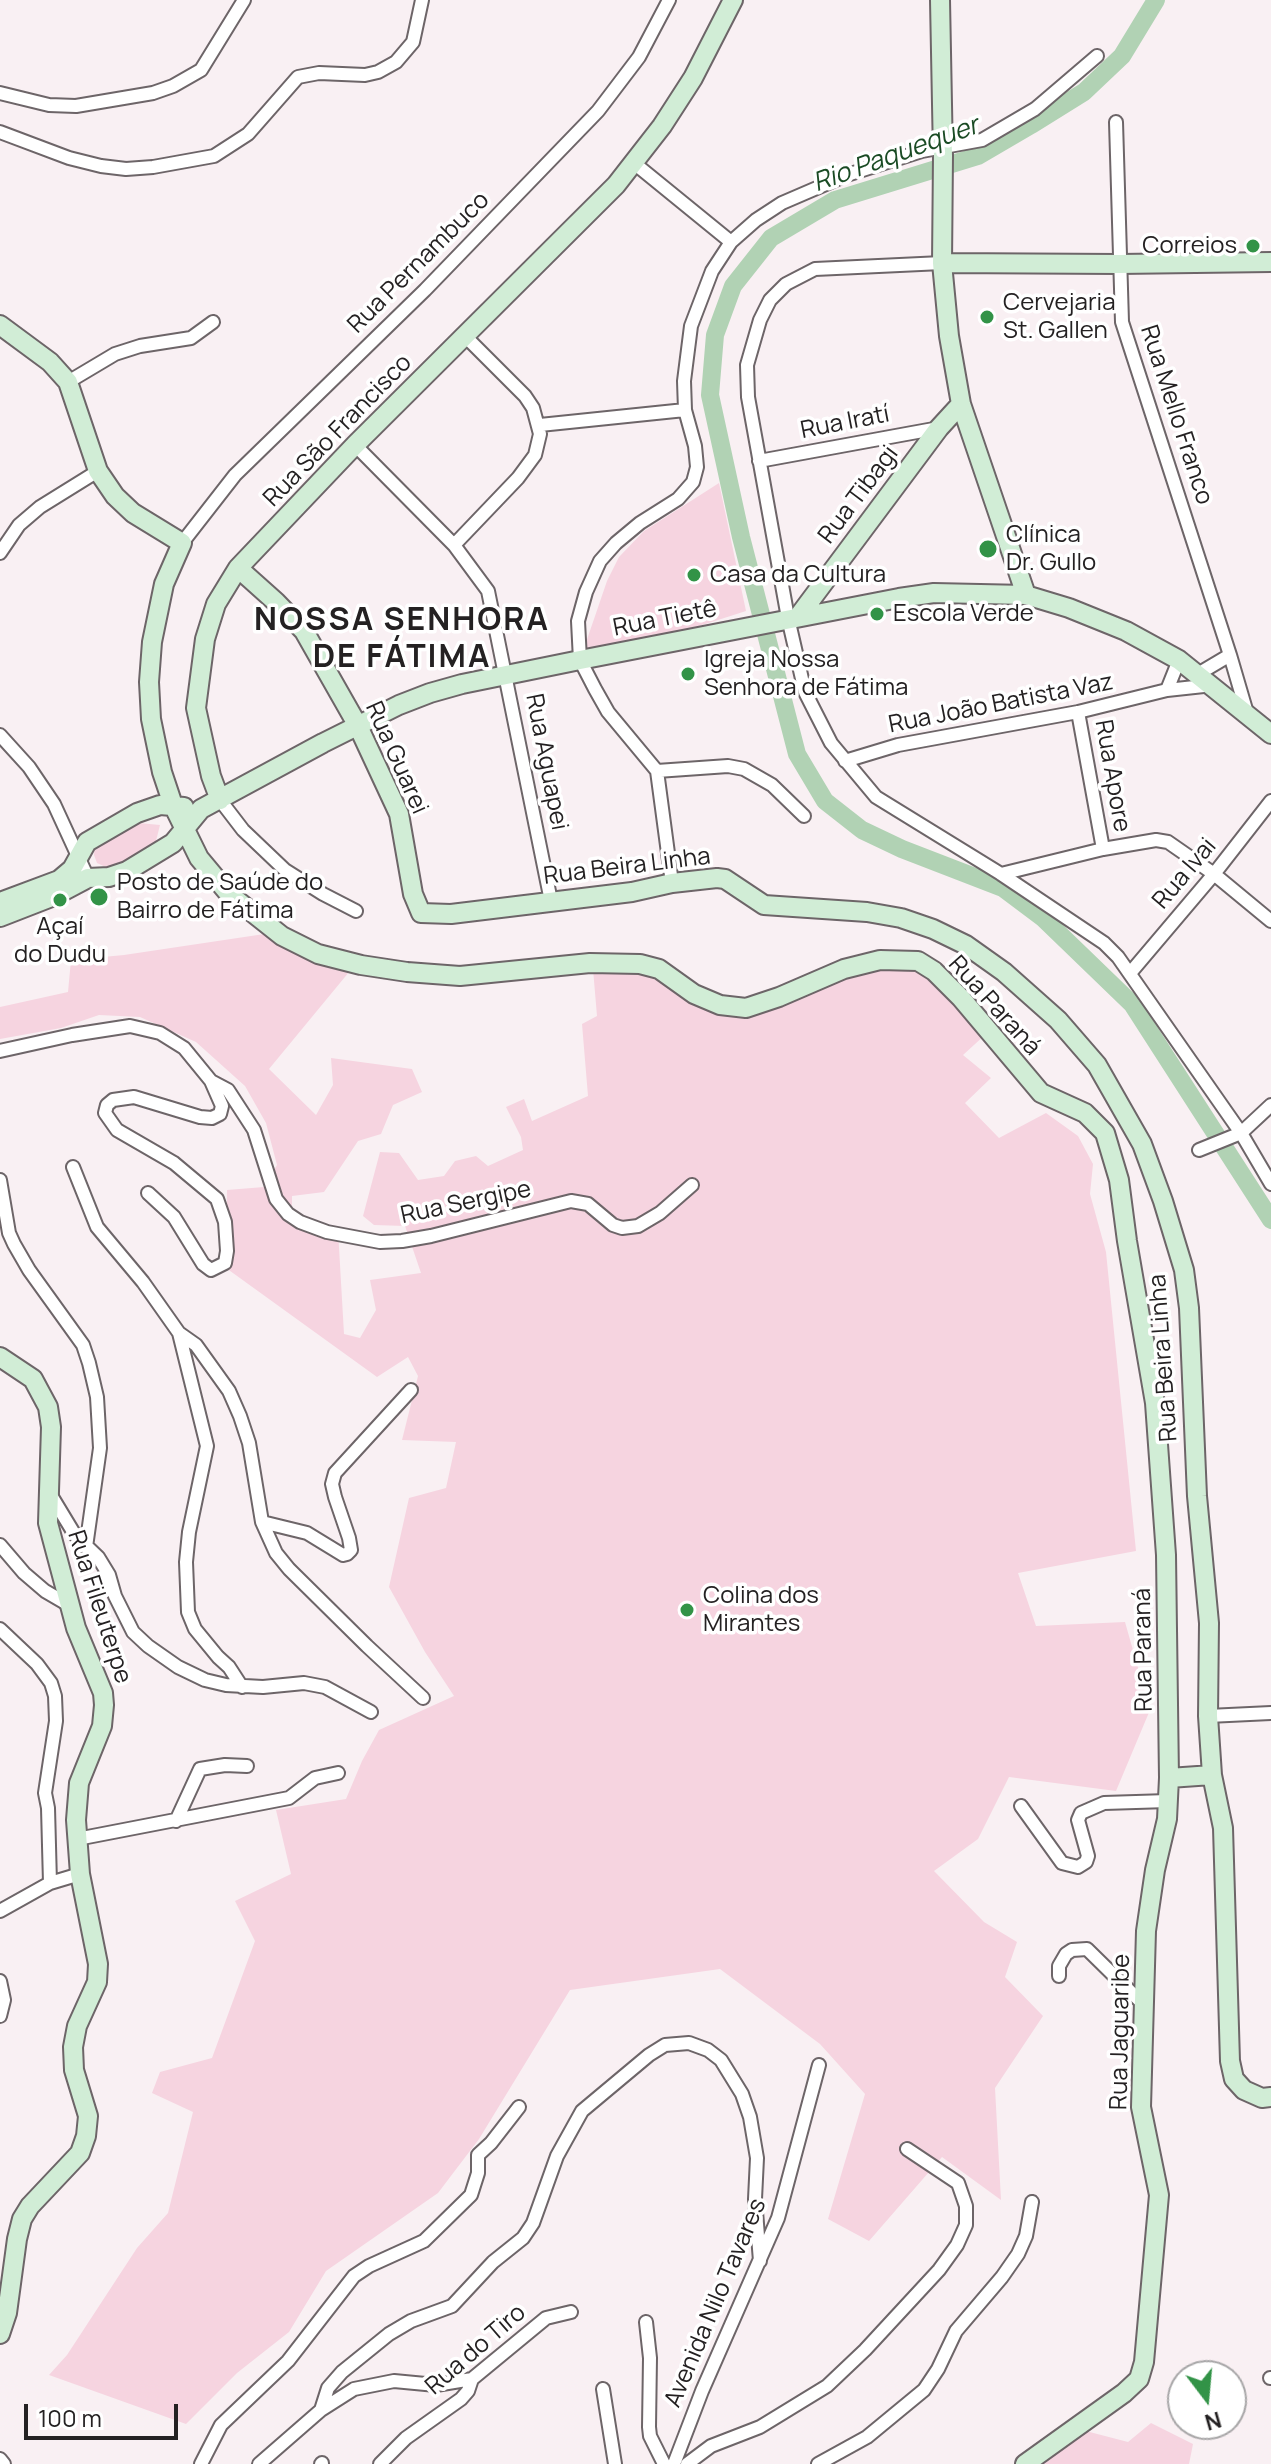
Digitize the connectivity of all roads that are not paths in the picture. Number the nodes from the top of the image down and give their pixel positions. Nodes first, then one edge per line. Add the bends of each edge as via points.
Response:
1 (244, 0) edge
2 (422, 0) edge
3 (669, 0) edge
4 (733, 0) edge
5 (940, 0) edge
6 (1097, 56) dead end
7 (0, 93) edge
8 (1116, 122) dead end
9 (0, 132) edge
10 (943, 152) junction
11 (634, 163) junction
12 (731, 242) junction
13 (1271, 262) edge
14 (942, 263) junction
15 (1119, 264) junction
16 (213, 322) dead end
17 (0, 325) edge
18 (465, 336) junction
19 (68, 382) junction
20 (961, 404) junction
21 (685, 410) junction
22 (540, 425) junction
23 (939, 428) junction
24 (355, 445) junction
25 (759, 461) junction
26 (98, 471) junction
27 (182, 543) junction
28 (454, 545) junction
29 (0, 553) edge
30 (238, 568) junction
31 (1026, 595) junction
32 (788, 619) junction
33 (1230, 655) junction
34 (580, 660) junction
35 (1179, 660) junction
36 (506, 675) junction
37 (1206, 679) junction
38 (1167, 690) junction
39 (1078, 712) junction
40 (1247, 713) junction
41 (358, 726) junction
42 (1271, 734) edge
43 (0, 735) edge
44 (845, 761) junction
45 (657, 771) junction
46 (220, 800) junction
47 (1271, 801) edge
48 (173, 805) junction
49 (201, 809) junction
50 (804, 816) dead end
51 (186, 830) junction
52 (1103, 849) junction
53 (79, 855) junction
54 (1001, 874) junction
55 (1214, 874) junction
56 (88, 878) junction
57 (672, 883) junction
58 (52, 891) junction
59 (551, 901) junction
60 (0, 902) edge
61 (417, 908) joint
62 (356, 911) dead end
63 (0, 917) edge
64 (1271, 921) edge
65 (1131, 972) junction
66 (0, 1051) edge
67 (211, 1081) junction
68 (1271, 1105) edge
69 (1241, 1133) junction
70 (1199, 1150) dead end
71 (73, 1167) dead end
72 (0, 1180) edge
73 (1271, 1184) edge
74 (692, 1185) dead end
75 (148, 1193) dead end
76 (179, 1333) junction
77 (0, 1357) edge
78 (411, 1390) dead end
79 (49, 1492) junction
80 (262, 1522) junction
81 (0, 1545) edge
82 (86, 1547) junction
83 (69, 1605) junction
84 (0, 1629) edge
85 (242, 1687) junction
86 (423, 1698) dead end
87 (371, 1712) dead end
88 (1271, 1713) edge
89 (1208, 1716) junction
90 (247, 1766) dead end
91 (338, 1773) dead end
92 (1212, 1775) junction
93 (1169, 1778) junction
94 (1168, 1801) junction
95 (1021, 1806) dead end
96 (176, 1821) junction
97 (77, 1839) junction
98 (80, 1874) junction
99 (50, 1883) junction
100 (0, 1911) edge
101 (1059, 1976) dead end
102 (0, 1981) edge
103 (1144, 2005) junction
104 (0, 2016) edge
105 (819, 2065) dead end
106 (1271, 2097) edge
107 (519, 2107) dead end
108 (907, 2149) dead end
109 (1032, 2202) dead end
110 (760, 2261) junction
111 (571, 2312) dead end
112 (646, 2322) dead end
113 (0, 2334) edge
114 (472, 2379) junction
115 (603, 2389) dead end
116 (321, 2410) junction
117 (0, 2459) edge
118 (4, 2464) edge
119 (201, 2464) edge
120 (259, 2464) edge
121 (380, 2464) edge
122 (615, 2464) edge
123 (664, 2464) edge
124 (674, 2464) edge
125 (687, 2464) edge
126 (818, 2464) edge
127 (1025, 2464) edge

1 - 7 street via 201,70 173,86 76,106
2 - 9 street via 413,42 396,62 365,75 298,77 248,134 214,156 126,169 69,158
3 - 27 street, Rua Pernambuco via 639,57 598,111 235,475
4 - 11 street, Rua São Francisco via 693,78
5 - 10 street
6 - 10 street via 1010,125
8 - 15 street, Rua Mello Franco
10 - 12 street via 922,151 809,190 756,220
10 - 14 street
11 - 12 street
11 - 18 street, Rua São Francisco via 583,221
12 - 21 street via 712,271 691,326
13 - 15 street
14 - 15 street
14 - 20 street
14 - 25 street via 815,269 786,284 770,300 747,365
15 - 33 street, Rua Mello Franco via 1122,322
16 - 19 street via 191,338 115,354
17 - 19 street
18 - 22 street via 525,396
18 - 24 street, Rua São Francisco
19 - 26 street
20 - 23 street, Rua Tibagi
20 - 31 street
21 - 22 street
21 - 34 street via 695,446 693,482 600,561 578,621
22 - 28 street via 535,455
23 - 25 street, Rua Iratí
23 - 32 street, Rua Tibagi
24 - 28 street, Rua Aguapei
24 - 30 street, Rua São Francisco
25 - 32 street
26 - 27 street via 133,513
26 - 29 street via 40,507 19,525
27 - 48 street, Rua Paraná via 164,584 149,682 151,719
28 - 36 street, Rua Aguapei via 488,591
30 - 41 street, Rua Guarei via 304,631
30 - 46 street, Rua São Francisco via 216,604 205,639 196,708
31 - 32 street, Rua Tietê via 934,593
31 - 35 street, Rua Tietê via 1126,631
32 - 34 street, Rua Tietê
32 - 44 street via 805,692
33 - 37 street
33 - 40 street, Rua Mello Franco
34 - 36 street, Rua Tietê
34 - 45 street via 608,712
35 - 37 street, Rua Tietê
35 - 38 street
36 - 41 street, Rua Tietê via 430,693
36 - 59 street, Rua Aguapei
37 - 38 street, Rua João Batista Vaz
37 - 40 street, Rua Tietê
38 - 39 street, Rua João Batista Vaz
39 - 44 street, Rua João Batista Vaz via 898,745
39 - 52 street, Rua Apore
40 - 42 street, Rua Tietê
41 - 46 street, Rua Tietê
41 - 61 street, Rua Guarei via 399,814
43 - 53 street via 54,804
44 - 54 street via 876,797
45 - 50 street via 744,769 772,785
45 - 57 street
46 - 49 street, Rua Tietê
46 - 62 street, Rua São Francisco via 285,870
47 - 55 street, Rua Ivai
48 - 49 street
48 - 51 street, Rua Paraná
48 - 53 street via 137,813 87,842
49 - 51 street, Rua Tietê
51 - 56 street, Rua Tietê via 127,871
51 - 93 street, Rua Paraná via 199,858 229,894 282,936 318,954 361,965 460,976 590,963 640,964 659,969 707,1000 746,1008 844,969 880,960 918,961 961,998 1041,1093 1097,1123 1119,1180 1155,1403 1166,1555
52 - 54 street
52 - 55 street via 1168,842
53 - 56 street
53 - 58 street
54 - 65 street via 1104,943
55 - 64 street
55 - 65 street, Rua Ivai
56 - 58 street, Rua Tietê
57 - 59 street, Rua Beira Linha
57 - 89 street, Rua Beira Linha via 725,879 764,905 867,912 933,929 1004,972 1058,1020 1097,1065 1142,1144 1184,1270 1209,1623
58 - 60 street
58 - 63 street
59 - 61 street, Rua Beira Linha via 451,914 426,914
65 - 69 street
66 - 67 street, Rua Sergipe via 130,1026 171,1039
67 - 74 street, Rua Sergipe via 228,1090 254,1130 276,1199 300,1222 327,1232 402,1241 571,1201 588,1204 613,1225 638,1226
67 - 75 street via 222,1106 212,1118 134,1097 113,1100 105,1113 117,1130 174,1163 217,1199 225,1222 225,1263 211,1270 203,1264 174,1217
68 - 69 street
69 - 70 street
69 - 73 street
71 - 76 street via 97,1227
72 - 82 street via 9,1233 83,1345 97,1397 100,1448
76 - 80 street via 196,1345 240,1416
76 - 85 street via 207,1446 189,1532 188,1612 195,1629
77 - 79 street, Rua Fileuterpe via 33,1379 48,1407
78 - 80 street via 335,1473 332,1484 349,1538 347,1554 307,1533
79 - 82 street
79 - 83 street, Rua Fileuterpe via 48,1523
80 - 86 street via 289,1569
81 - 83 street via 24,1573
82 - 85 street via 109,1575 133,1632 148,1646 205,1680
83 - 97 street, Rua Fileuterpe via 104,1705 102,1726 79,1783
84 - 99 street via 37,1664 55,1696 45,1793
85 - 87 street via 325,1687
88 - 89 street
89 - 92 street, Rua Beira Linha
90 - 96 street via 200,1769
91 - 96 street via 315,1778 289,1798
92 - 93 street
92 - 106 street, Rua Beira Linha via 1223,1828 1230,2061 1234,2079 1244,2090
93 - 94 street, Rua Jaguaribe
94 - 95 street via 1104,1803 1081,1813 1078,1820 1088,1856 1078,1867 1062,1863
94 - 103 street, Rua Jaguaribe via 1146,1931
96 - 97 street
97 - 98 street, Rua Fileuterpe
98 - 99 street
98 - 113 street, Rua Fileuterpe via 98,1964 97,1982 73,2047 88,2116 86,2136 80,2153 22,2219
99 - 100 street
101 - 103 street via 1066,1954 1087,1949
102 - 104 street
103 - 127 street, Rua Jaguaribe via 1141,2107 1159,2195 1144,2362 1139,2379 1124,2393
105 - 110 street, Avenida Nilo Tavares via 778,2218
107 - 119 street via 478,2155 471,2195 424,2241 354,2276 288,2361 221,2425
108 - 125 street via 958,2183 966,2225 957,2245 827,2386 760,2427 711,2446
109 - 126 street via 1018,2254 956,2331 924,2390 867,2437
110 - 116 street via 757,2158 742,2094 721,2060 708,2050 689,2043 665,2045 582,2111 523,2238 452,2306 389,2334 342,2372 328,2388
110 - 124 street, Avenida Nilo Tavares
111 - 114 street, Rua do Tiro via 546,2318
112 - 123 street via 650,2436
114 - 116 street via 436,2385 375,2383 354,2389
114 - 121 street, Rua do Tiro via 461,2399 406,2438
115 - 122 street
116 - 120 street
117 - 118 street

